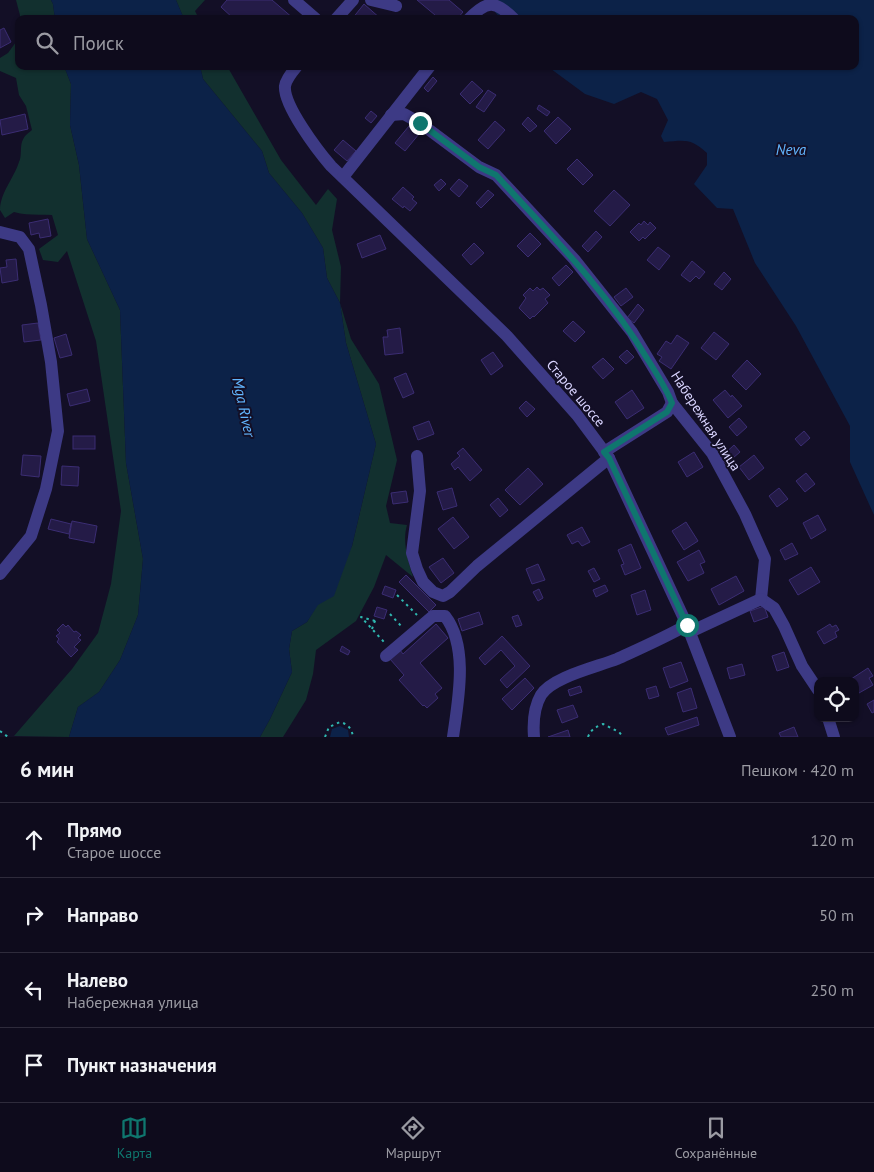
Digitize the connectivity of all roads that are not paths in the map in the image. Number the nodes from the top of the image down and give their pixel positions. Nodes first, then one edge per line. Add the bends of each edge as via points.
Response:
1 (294, 0) edge
2 (371, 0) edge
3 (350, 2) edge
4 (396, 6) dead end
5 (311, 15) edge
6 (339, 15) edge
7 (472, 15) edge
8 (510, 15) edge
9 (294, 70) edge
10 (427, 70) edge
11 (391, 115) junction
12 (343, 176) junction
13 (0, 232) edge
14 (672, 403) junction
15 (607, 455) junction
16 (416, 456) dead end
17 (0, 574) edge
18 (761, 598) junction
19 (688, 629) junction
20 (389, 653) road end
21 (814, 684) edge
22 (829, 722) edge
23 (453, 737) edge
24 (534, 737) edge
25 (730, 737) edge
26 (834, 737) edge

1 - 5 street
2 - 4 street
3 - 6 street
7 - 8 street via 486,2 496,3
9 - 12 street, Старое шоссе via 285,85 286,98 320,152
10 - 11 street
11 - 12 street
11 - 14 street, Набережная улица via 404,114 420,123 479,167 496,175 574,259 632,332
12 - 15 street, Старое шоссе via 507,336
13 - 17 street via 20,237 28,249 44,324 58,431 46,489 31,536
14 - 15 street via 667,412
14 - 18 street, Набережная улица via 712,453 745,514 765,559
15 - 16 street via 443,596 433,592 424,582 412,553 420,491
15 - 19 street, Старое шоссе
18 - 19 street
18 - 21 street via 774,608
19 - 24 street via 551,685 541,695 536,710
19 - 25 street, Старое шоссе
20 - 23 street via 433,616 445,616 458,646 460,671
22 - 26 street

